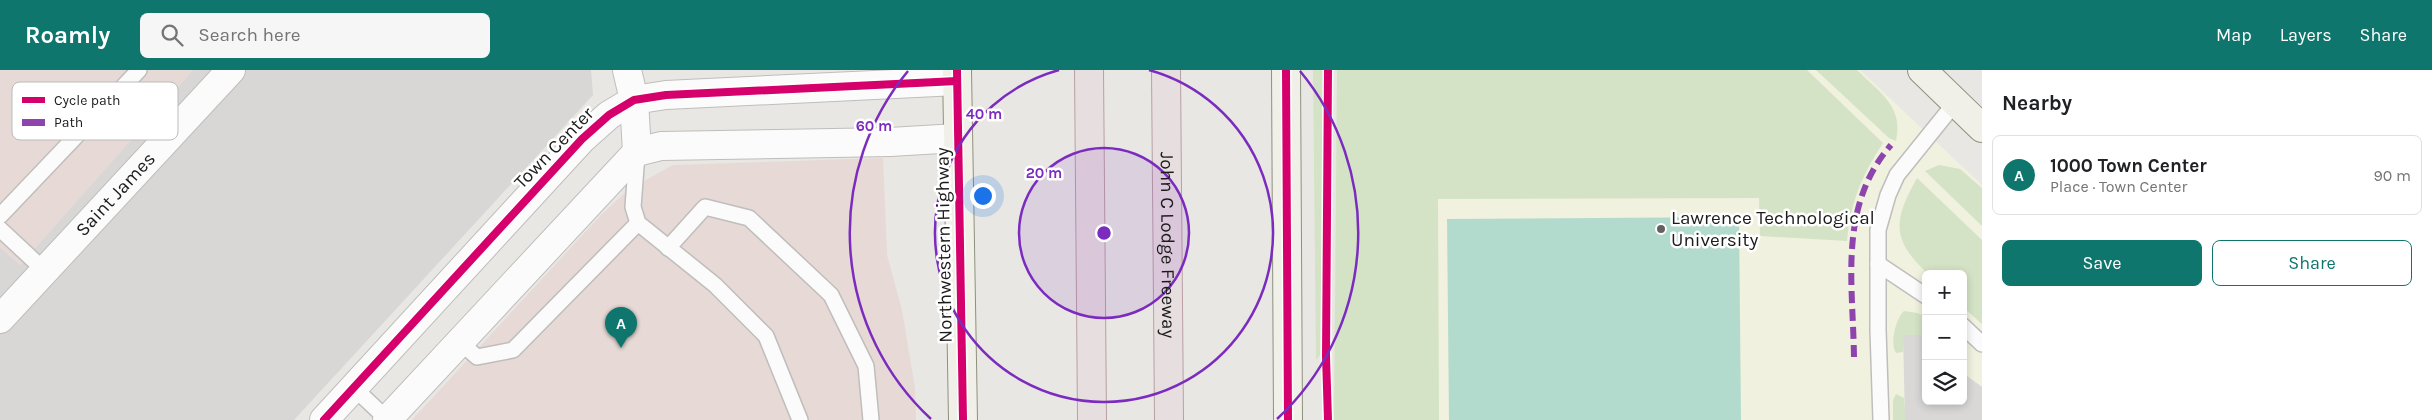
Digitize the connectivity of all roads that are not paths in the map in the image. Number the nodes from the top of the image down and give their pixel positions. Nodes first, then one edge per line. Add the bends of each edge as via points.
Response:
1 (139, 70) edge
2 (231, 70) edge
3 (627, 70) edge
4 (1088, 70) edge
5 (1166, 70) edge
6 (1286, 70) edge
7 (1922, 70) edge
8 (957, 76) edge
9 (128, 82) edge
10 (634, 100) junction
11 (1955, 103) junction
12 (178, 127) edge
13 (1982, 128) edge
14 (957, 138) junction
15 (72, 140) edge
16 (166, 140) edge
17 (637, 152) junction
18 (0, 216) edge
19 (638, 223) junction
20 (0, 229) edge
21 (668, 248) junction
22 (1878, 264) junction
23 (44, 270) junction
24 (1922, 293) edge
25 (0, 319) edge
26 (1967, 330) edge
27 (460, 342) junction
28 (1982, 344) edge
29 (354, 388) junction
30 (324, 420) edge
31 (388, 420) edge
32 (800, 420) edge
33 (871, 420) edge
34 (963, 420) edge
35 (1092, 420) edge
36 (1169, 420) edge
37 (1288, 420) edge
38 (1881, 420) edge

1 - 9 lane
2 - 12 street, Saint James
3 - 10 street
4 - 35 highway
5 - 36 highway, John C Lodge Freeway
6 - 37 main road
7 - 11 main road
8 - 10 street, Town Center via 666,95
8 - 14 main road, Northwestern Highway
10 - 17 street
10 - 29 street, Town Center via 609,115 582,139
11 - 13 main road
11 - 22 lane via 1897,175 1878,230
14 - 17 street via 661,146
14 - 34 main road, Northwestern Highway
15 - 18 lane
16 - 23 street, Saint James
17 - 19 lane via 633,207
17 - 27 street
19 - 21 lane
19 - 27 lane via 513,350 476,357
20 - 23 lane
21 - 32 lane via 714,284 766,336
21 - 33 lane via 705,207 748,218 831,295 866,366
22 - 24 lane
22 - 38 lane
23 - 25 street, Saint James
26 - 28 lane
27 - 31 street
29 - 30 street, Town Center
29 - 31 lane

